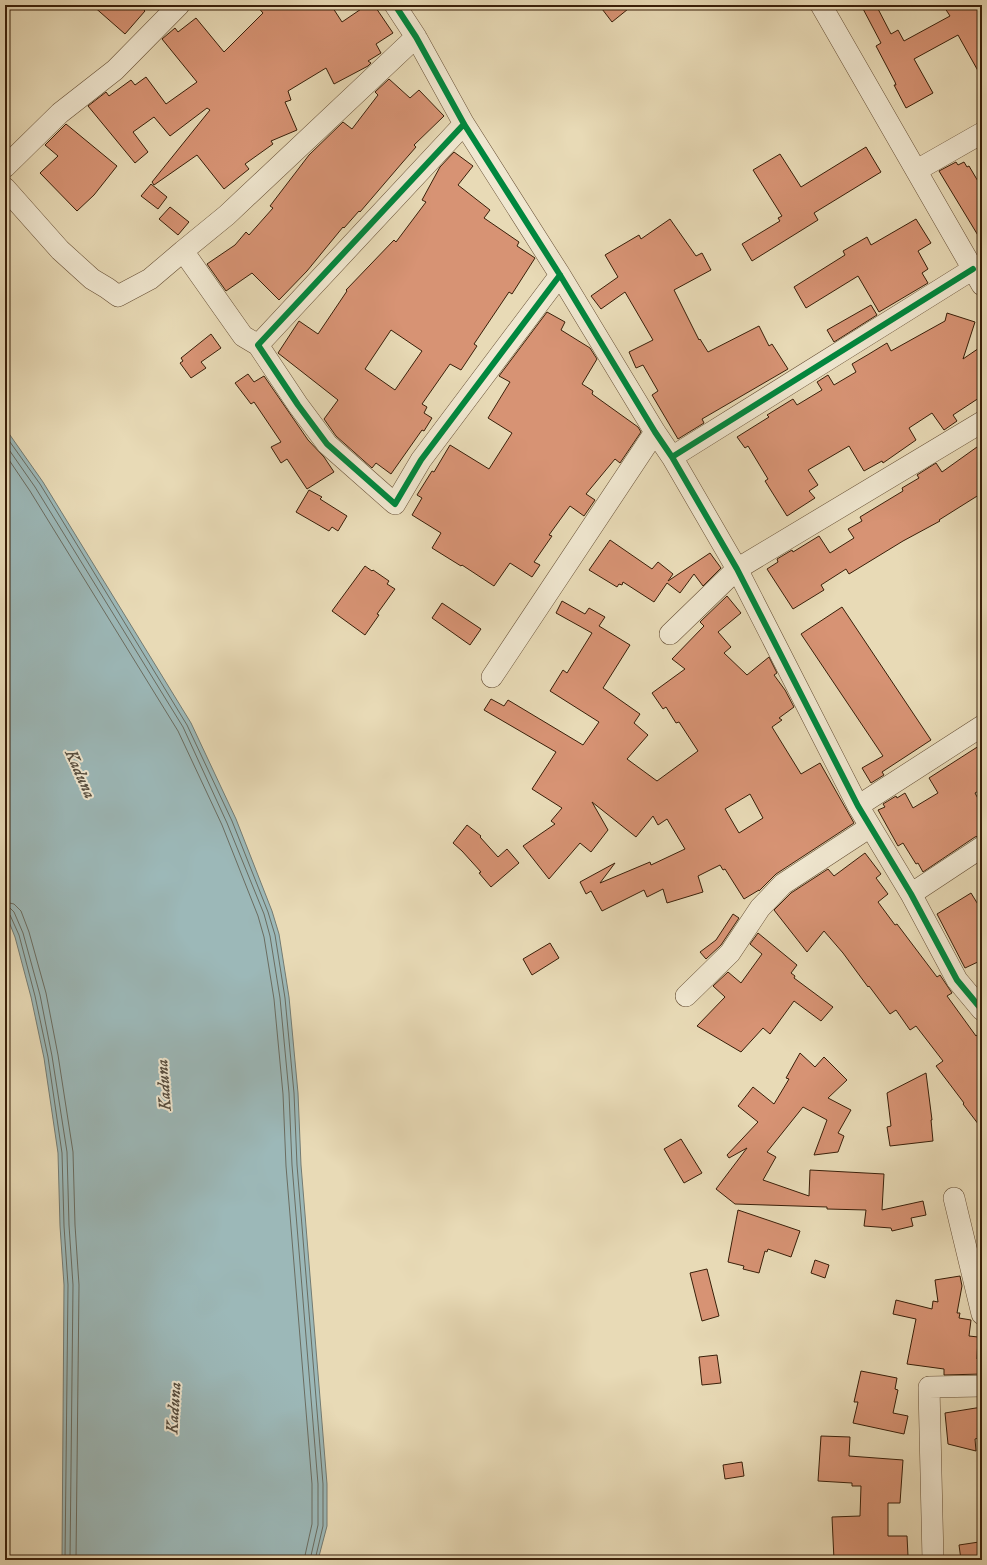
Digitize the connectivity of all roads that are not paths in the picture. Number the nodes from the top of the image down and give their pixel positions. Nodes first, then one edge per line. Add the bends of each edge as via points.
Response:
1 (179, 5) edge
2 (395, 5) edge
3 (821, 5) edge
4 (416, 37) junction
5 (464, 124) junction
6 (982, 133) edge
7 (5, 167) edge
8 (917, 170) junction
9 (5, 188) edge
10 (183, 251) junction
11 (560, 275) junction
12 (977, 277) edge
13 (258, 345) junction
14 (982, 422) edge
15 (655, 432) junction
16 (672, 457) junction
17 (737, 569) junction
18 (670, 634) dead end
19 (492, 677) dead end
20 (982, 726) edge
21 (858, 806) junction
22 (870, 827) junction
23 (982, 847) edge
24 (911, 894) junction
25 (686, 996) dead end
26 (982, 1010) edge
27 (954, 1198) dead end
28 (982, 1314) edge
29 (982, 1386) edge
30 (933, 1560) edge

1 - 7 street via 115,70 60,113
2 - 4 street
3 - 8 street
4 - 5 street
4 - 10 street via 227,215
5 - 11 street
5 - 13 street
6 - 8 street
8 - 12 street
9 - 10 street via 60,250 92,279 118,296 150,279
10 - 13 street via 243,336
11 - 13 street via 421,460 395,504 327,444
11 - 15 street
12 - 16 street
14 - 17 street
15 - 16 street
15 - 19 street
16 - 17 street
17 - 18 street
17 - 21 street
20 - 21 street
21 - 22 street
22 - 24 street
22 - 25 street via 783,884 760,908 730,953
23 - 24 street
24 - 26 street via 957,980
27 - 28 street
29 - 30 street via 928,1387

